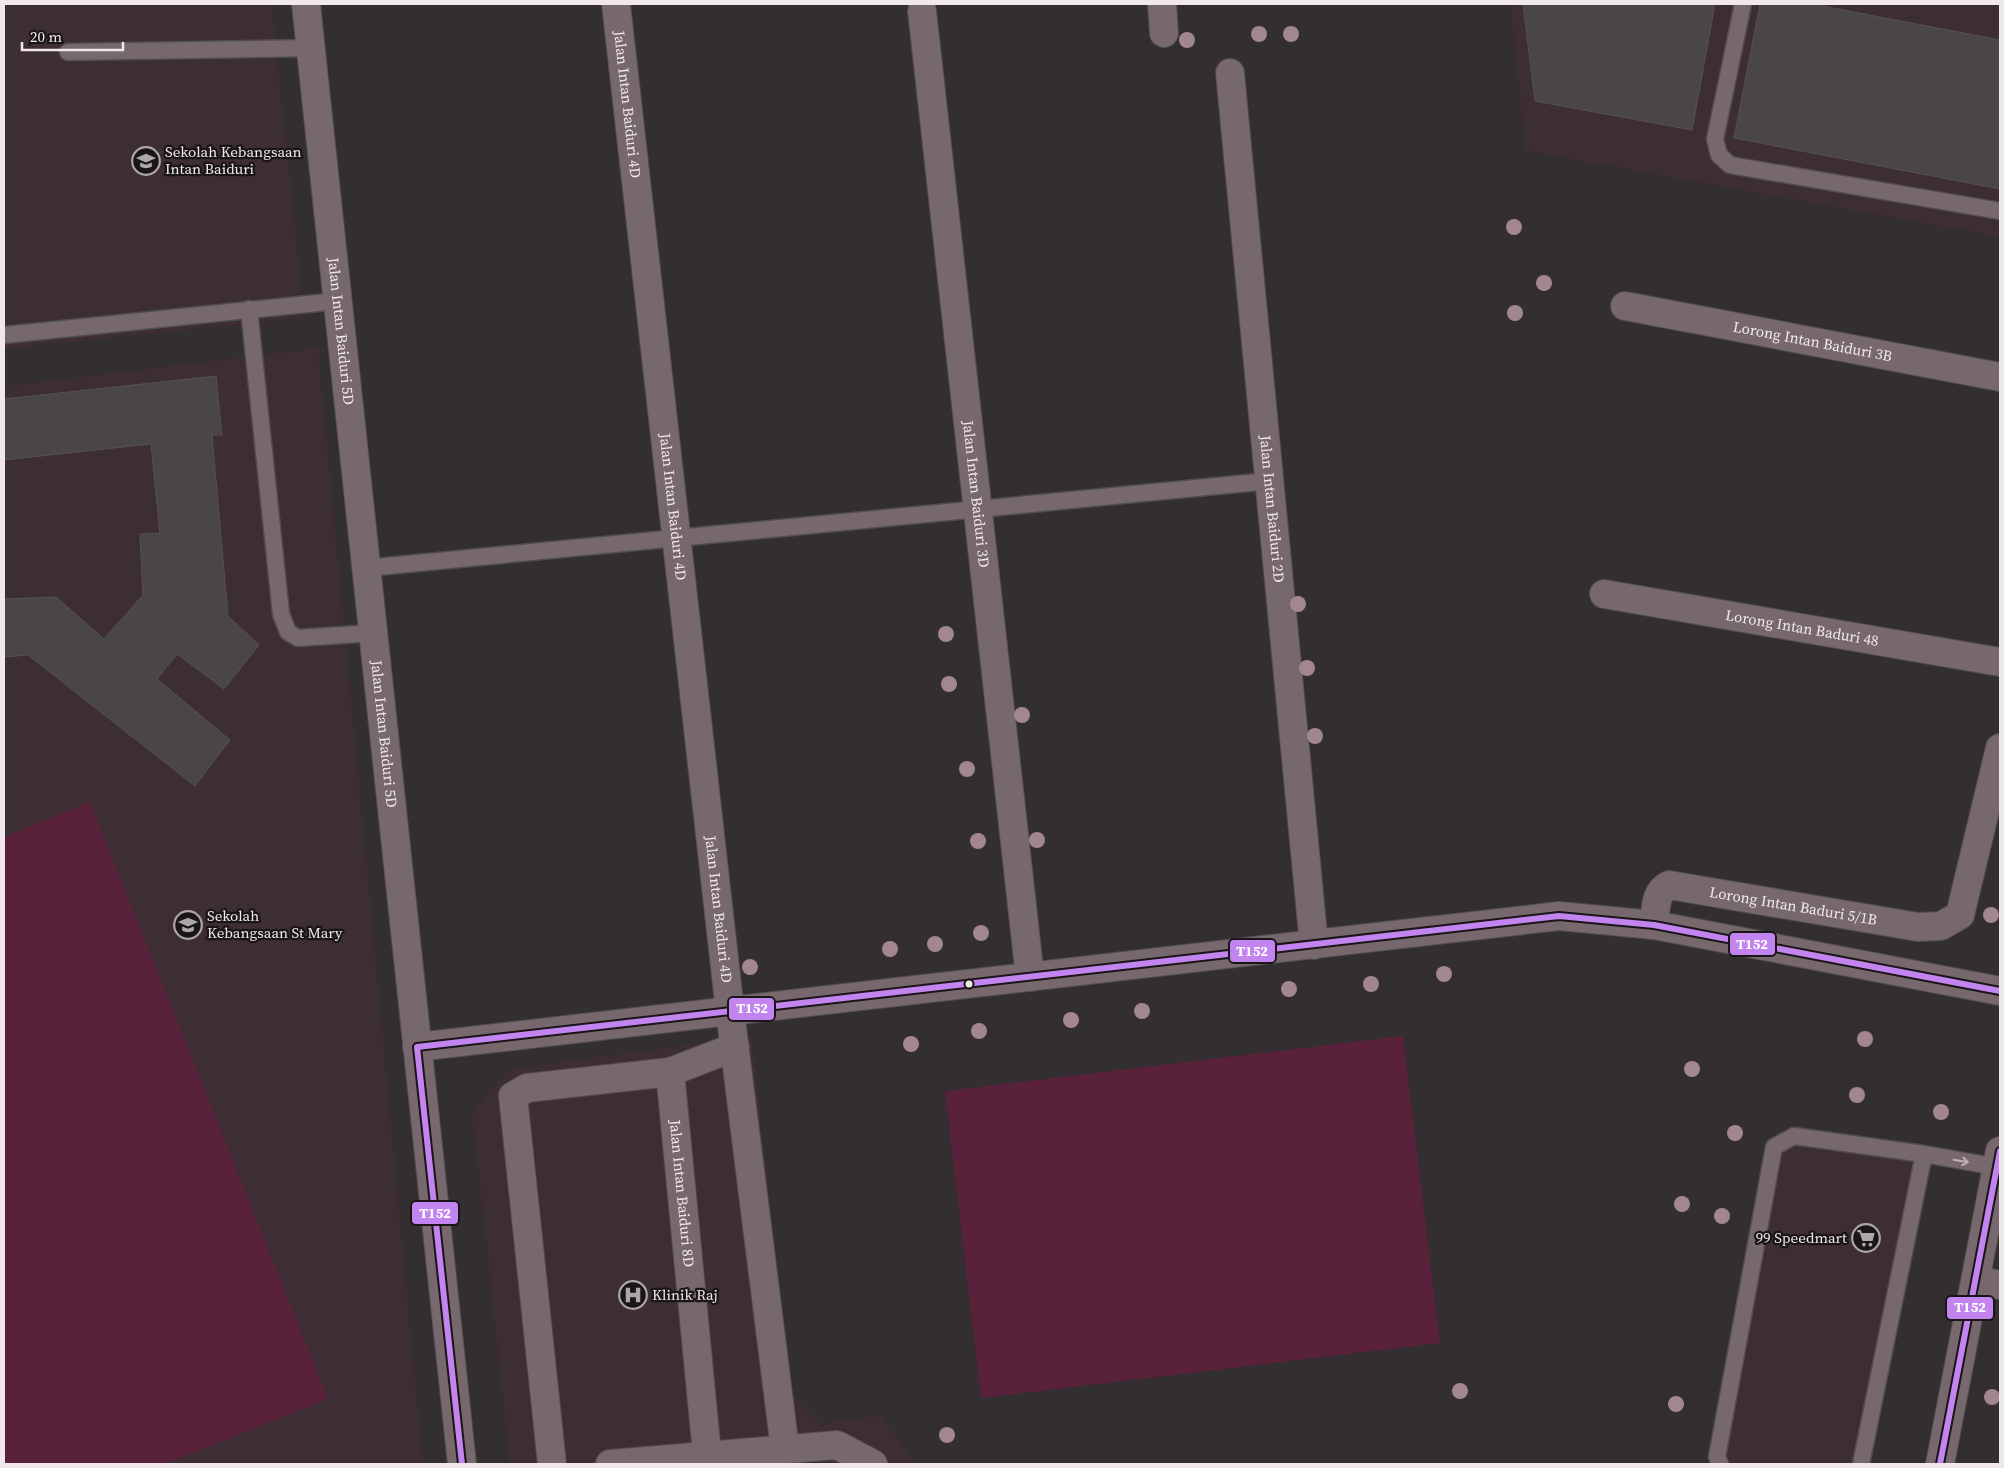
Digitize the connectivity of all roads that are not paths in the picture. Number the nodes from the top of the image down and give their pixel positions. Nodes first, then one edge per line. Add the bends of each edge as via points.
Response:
1 (306, 4) edge
2 (616, 4) edge
3 (1162, 4) edge
4 (1743, 4) edge
5 (922, 11) dead end
6 (1164, 33) dead end
7 (310, 48) junction
8 (68, 52) dead end
9 (1230, 73) dead end
10 (2000, 211) edge
11 (337, 301) junction
12 (1625, 306) dead end
13 (249, 310) junction
14 (4, 335) edge
15 (2000, 377) edge
16 (1269, 481) junction
17 (978, 509) junction
18 (676, 538) junction
19 (366, 568) junction
20 (1604, 594) dead end
21 (373, 633) junction
22 (2000, 662) edge
23 (2000, 748) edge
24 (1654, 925) junction
25 (1314, 945) junction
26 (1030, 977) junction
27 (2000, 991) edge
28 (730, 1011) junction
29 (417, 1046) junction
30 (735, 1047) junction
31 (670, 1072) junction
32 (1924, 1154) junction
33 (1999, 1159) edge
34 (1988, 1282) edge
35 (786, 1449) junction
36 (708, 1460) edge
37 (462, 1464) edge
38 (552, 1464) edge
39 (610, 1464) edge
40 (873, 1464) edge
41 (1720, 1464) edge
42 (1860, 1464) edge
43 (1940, 1464) edge

1 - 7 street, Jalan Intan Baiduri 5D
2 - 18 street, Jalan Intan Baiduri 4D
3 - 6 street
4 - 10 lane via 1715,138 1719,155 1730,165
5 - 17 street, Jalan Intan Baiduri 3D
7 - 8 lane
7 - 11 street, Jalan Intan Baiduri 5D
9 - 16 street, Jalan Intan Baiduri 2D
11 - 13 lane
11 - 19 street, Jalan Intan Baiduri 5D
12 - 15 street, Lorong Intan Baiduri 3B
13 - 14 lane
13 - 21 lane via 281,614 288,632 298,638
16 - 17 lane
16 - 25 street, Jalan Intan Baiduri 2D
17 - 18 lane
17 - 26 street, Jalan Intan Baiduri 3D
18 - 19 lane
18 - 28 street, Jalan Intan Baiduri 4D
19 - 21 street, Jalan Intan Baiduri 5D
20 - 22 street, Lorong Intan Baduri 48
21 - 29 street, Jalan Intan Baiduri 5D
23 - 24 street, Lorong Intan Baduri 5/1B via 1960,915 1941,926 1918,927 1669,886 1662,888 1658,895
24 - 25 street via 1560,916
24 - 27 street
25 - 26 street
26 - 28 street
28 - 29 street
28 - 30 street, Jalan Intan Baiduri 4D
29 - 37 street, Jalan Intan Baiduri 5D
30 - 31 street
30 - 35 street, Jalan Intan Baiduri 4D
31 - 36 street, Jalan Intan Baiduri 8D
31 - 38 street via 527,1088 513,1096
32 -> 33 lane
32 - 41 lane via 1794,1136 1774,1147 1718,1457
32 - 42 lane
33 - 34 street
34 - 43 street
35 - 36 street
35 - 40 street via 837,1445
36 - 39 street

